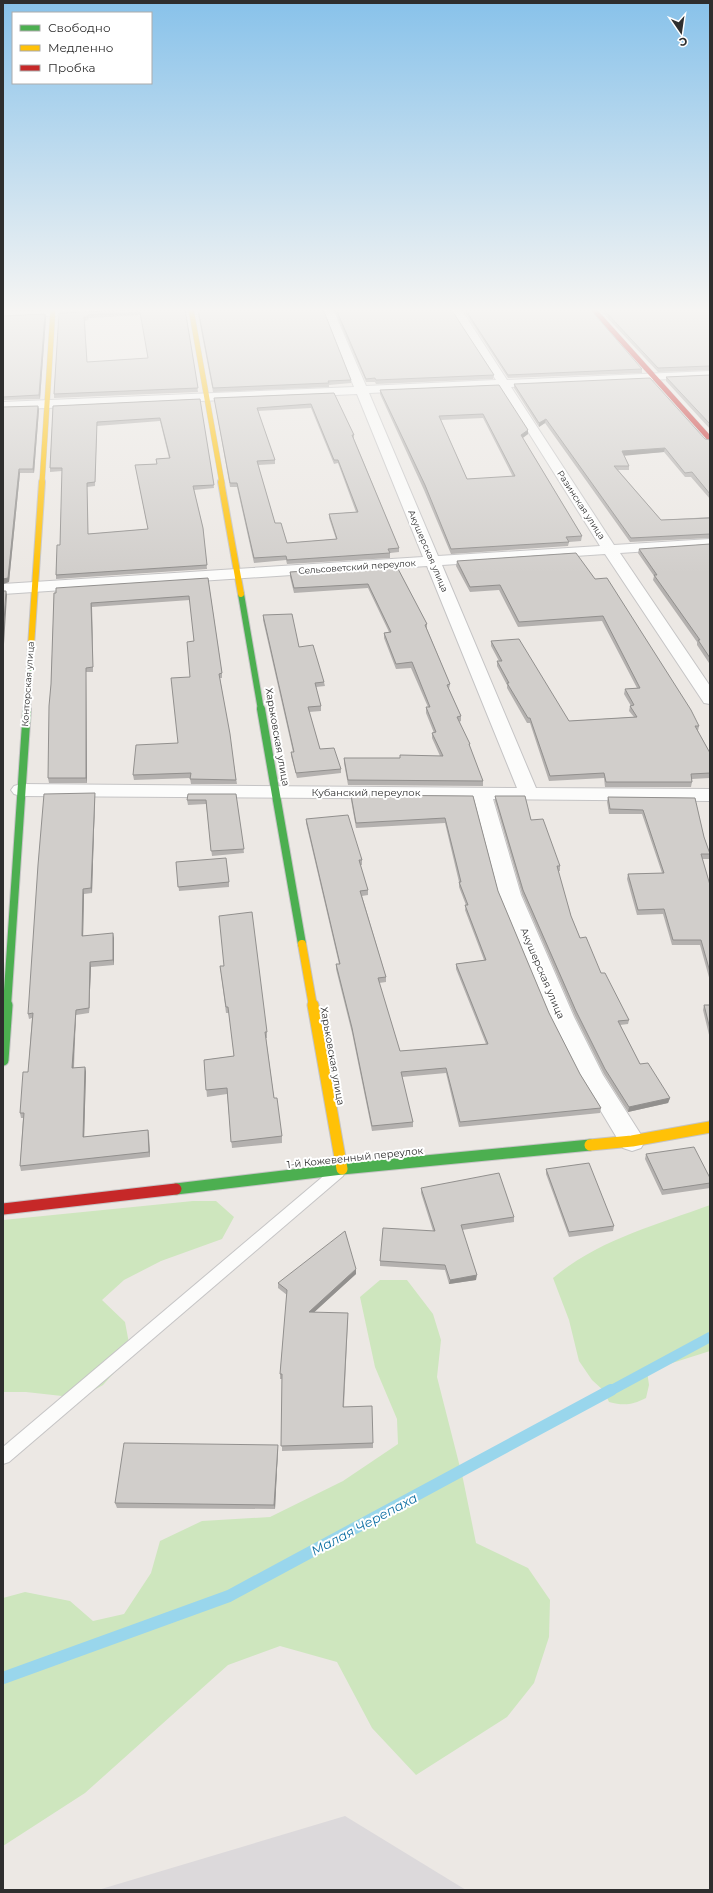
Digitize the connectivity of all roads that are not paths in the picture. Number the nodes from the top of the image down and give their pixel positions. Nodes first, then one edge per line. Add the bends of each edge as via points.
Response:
1 (47, 397) edge
2 (180, 397) edge
3 (207, 397) edge
4 (364, 397) edge
5 (513, 397) edge
6 (672, 397) edge
7 (47, 404) junction
8 (3, 406) edge
9 (710, 439) edge
10 (710, 543) edge
11 (610, 550) junction
12 (433, 562) junction
13 (238, 575) junction
14 (35, 587) junction
15 (3, 589) edge
16 (710, 699) edge
17 (21, 790) junction
18 (276, 791) junction
19 (482, 793) junction
20 (529, 794) junction
21 (710, 795) edge
22 (4, 1038) edge
23 (3, 1060) edge
24 (710, 1128) edge
25 (632, 1141) junction
26 (342, 1169) junction
27 (3, 1208) edge
28 (3, 1457) edge

1 - 7 street, Конторская улица
2 - 7 street
3 - 13 street, Харьковская улица
4 - 12 street, Акушерская улица
5 - 11 street, Разинская улица
6 - 9 street
7 - 8 street
7 - 14 street, Конторская улица
10 - 11 street, Сельсоветский переулок
11 - 12 street, Сельсоветский переулок
11 - 16 street, Разинская улица
12 - 13 street, Сельсоветский переулок
12 - 20 street, Акушерская улица
13 - 14 street, Сельсоветский переулок
13 - 18 street, Харьковская улица
14 - 15 street, Сельсоветский переулок
14 - 17 street, Конторская улица
17 - 18 street, Кубанский переулок
17 - 22 street, Конторская улица
18 - 19 street, Кубанский переулок
18 - 26 street, Харьковская улица
19 - 20 street, Кубанский переулок
19 - 25 street, Акушерская улица via 510,895 562,1017 593,1078
20 - 21 street, Кубанский переулок
22 - 23 street, Конторская улица
24 - 25 street, 1-й Кожевенный переулок
25 - 26 street, 1-й Кожевенный переулок
26 - 27 street, 1-й Кожевенный переулок
26 - 28 lane

